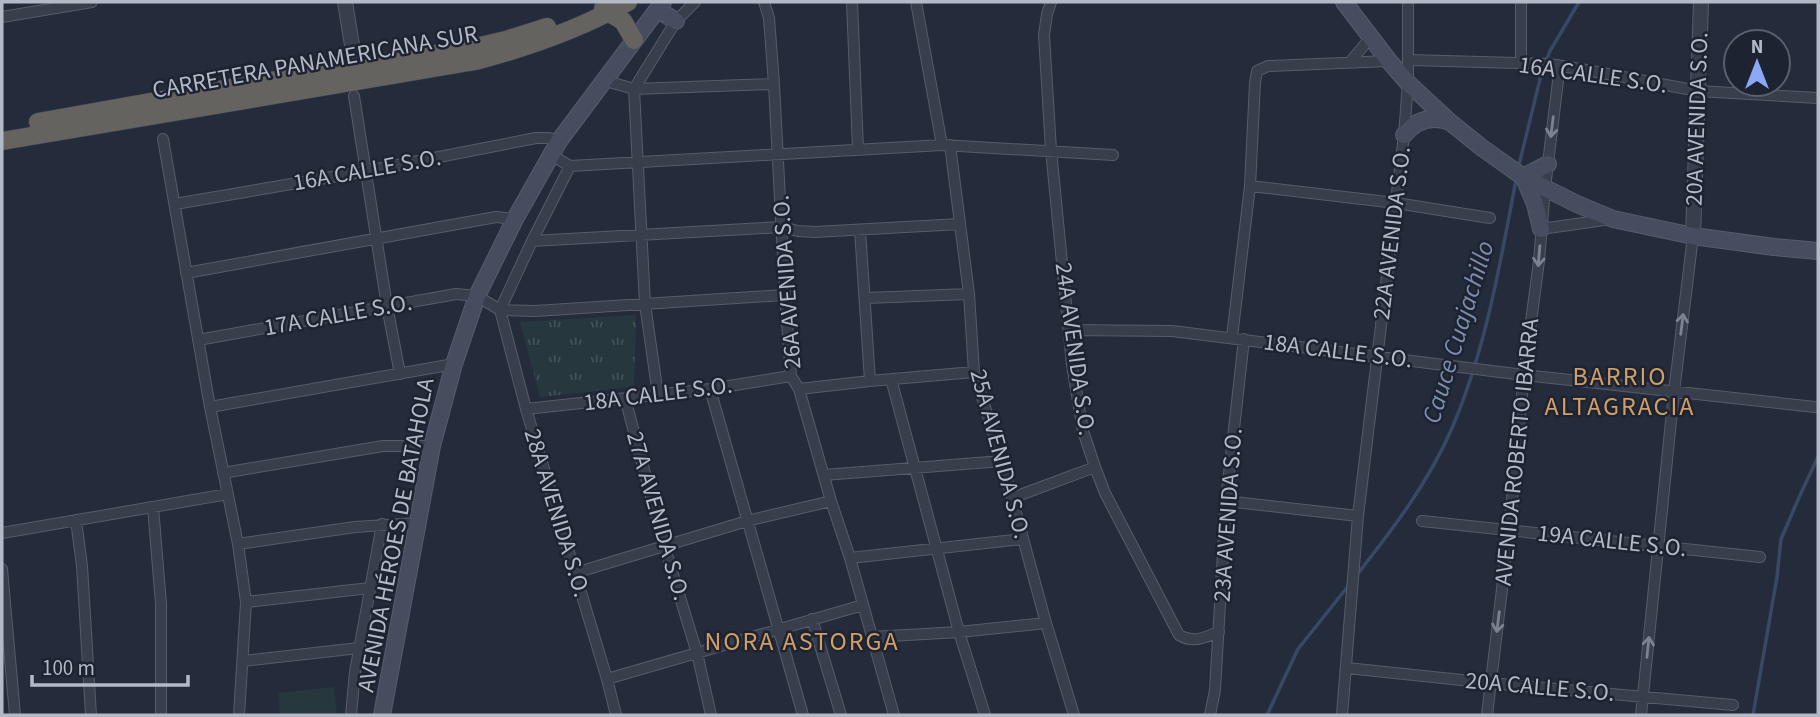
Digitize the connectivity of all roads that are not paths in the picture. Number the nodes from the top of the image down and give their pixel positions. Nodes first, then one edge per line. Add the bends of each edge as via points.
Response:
1 (92, 2) edge
2 (345, 2) edge
3 (628, 2) edge
4 (695, 2) edge
5 (764, 2) edge
6 (852, 2) edge
7 (916, 2) edge
8 (1051, 2) edge
9 (1344, 2) edge
10 (1408, 2) edge
11 (1521, 2) edge
12 (1701, 2) edge
13 (57, 5) edge
14 (604, 6) edge
15 (660, 6) edge
16 (2, 17) edge
17 (676, 21) junction
18 (1371, 37) junction
19 (634, 40) junction
20 (1409, 60) junction
21 (1390, 61) junction
22 (1350, 62) junction
23 (1521, 63) junction
24 (1553, 65) junction
25 (355, 81) junction
26 (606, 81) junction
27 (1408, 83) junction
28 (774, 84) junction
29 (634, 89) junction
30 (1698, 91) junction
31 (1818, 98) edge
32 (1450, 122) junction
33 (2, 129) edge
34 (1404, 135) junction
35 (163, 139) dead end
36 (2, 141) edge
37 (946, 145) junction
38 (555, 148) junction
39 (858, 149) junction
40 (1051, 150) junction
41 (778, 154) junction
42 (1113, 155) dead end
43 (638, 163) junction
44 (1548, 164) junction
45 (570, 166) junction
46 (367, 171) junction
47 (1519, 175) junction
48 (1250, 186) junction
49 (1545, 188) junction
50 (1396, 203) junction
51 (175, 204) junction
52 (1490, 218) dead end
53 (515, 219) junction
54 (1613, 219) junction
55 (960, 224) junction
56 (782, 227) junction
57 (1541, 229) junction
58 (860, 230) junction
59 (643, 235) junction
60 (1693, 236) junction
61 (377, 238) junction
62 (532, 241) junction
63 (1818, 251) edge
64 (186, 273) junction
65 (969, 294) junction
66 (785, 295) junction
67 (477, 296) junction
68 (866, 298) junction
69 (645, 304) junction
70 (387, 306) junction
71 (500, 310) junction
72 (1069, 330) junction
73 (1238, 338) junction
74 (198, 340) junction
75 (1378, 356) junction
76 (454, 364) junction
77 (974, 372) junction
78 (400, 374) junction
79 (1524, 374) junction
80 (791, 376) junction
81 (891, 379) junction
82 (870, 381) junction
83 (710, 389) junction
84 (799, 389) junction
85 (1674, 392) junction
86 (658, 395) junction
87 (625, 398) junction
88 (210, 407) junction
89 (1815, 407) dead end
90 (526, 409) junction
91 (432, 446) junction
92 (1002, 461) junction
93 (915, 467) junction
94 (1094, 467) junction
95 (223, 473) junction
96 (824, 475) junction
97 (228, 494) junction
98 (1012, 498) junction
99 (831, 501) junction
100 (1226, 501) junction
101 (153, 507) junction
102 (1358, 516) junction
103 (76, 520) junction
104 (1422, 521) dead end
105 (747, 522) junction
106 (418, 523) junction
107 (382, 524) junction
108 (1509, 530) junction
109 (2, 533) edge
110 (1023, 539) junction
111 (238, 544) junction
112 (664, 545) junction
113 (1658, 546) junction
114 (937, 549) junction
115 (1760, 557) dead end
116 (850, 558) junction
117 (2, 569) edge
118 (575, 573) junction
119 (370, 588) junction
120 (246, 602) junction
121 (863, 605) junction
122 (813, 619) junction
123 (1046, 623) junction
124 (779, 628) junction
125 (958, 632) junction
126 (1219, 632) junction
127 (872, 637) junction
128 (359, 648) junction
129 (697, 653) junction
130 (243, 661) junction
131 (1347, 668) junction
132 (607, 679) junction
133 (1490, 683) junction
134 (1643, 696) junction
135 (1733, 705) dead end
136 (15, 715) edge
137 (91, 715) edge
138 (161, 715) edge
139 (239, 715) edge
140 (351, 715) edge
141 (382, 715) edge
142 (616, 715) edge
143 (711, 715) edge
144 (803, 715) edge
145 (841, 715) edge
146 (894, 715) edge
147 (985, 715) edge
148 (1074, 715) edge
149 (1210, 715) edge
150 (1342, 715) edge
151 (1486, 715) edge
152 (1641, 715) edge

1 - 13 street
2 - 25 street
3 - 14 highway, CARRETERA PANAMERICANA SUR
4 - 17 street
5 - 28 street, 26A AVENIDA S.O.
6 - 39 street
7 - 37 street, 25A AVENIDA S.O.
8 - 40 street, 24A AVENIDA S.O. via 1044,35
9 - 18 main road
10 - 20 street, 22A AVENIDA S.O.
11 - 23 street
12 - 30 street, 20A AVENIDA S.O.
13 - 16 street
14 - 19 highway via 623,21
14 - 25 highway, CARRETERA PANAMERICANA SUR via 506,40
15 - 17 main road
15 - 19 main road, AVENIDA HÉROES DE BATAHOLA
17 - 29 street
18 - 21 main road
18 - 22 street
19 - 26 main road, AVENIDA HÉROES DE BATAHOLA
20 - 23 street, 16A CALLE S.O.
20 - 27 street, 22A AVENIDA S.O.
21 - 22 street
21 - 27 main road
22 - 48 street, 23A AVENIDA S.O. via 1268,66 1258,71
23 - 24 street, 16A CALLE S.O.
24 - 30 street, 16A CALLE S.O.
24 -> 44 street, AVENIDA ROBERTO IBARRA via 1558,80
25 - 33 highway, CARRETERA PANAMERICANA SUR via 223,89
25 - 36 highway, CARRETERA PANAMERICANA SUR
25 - 46 street
26 - 29 street
26 - 38 main road, AVENIDA HÉROES DE BATAHOLA
27 - 32 main road
27 - 34 street, 22A AVENIDA S.O.
28 - 29 street
28 - 41 street, 26A AVENIDA S.O.
29 - 43 street, 27A AVENIDA S.O.
30 - 31 street, 16A CALLE S.O.
30 - 60 street, 20A AVENIDA S.O.
32 - 34 main road via 1424,120
32 - 47 main road
34 - 50 street, 22A AVENIDA S.O.
35 - 51 street
37 - 39 street
37 - 40 street
37 - 55 street, 25A AVENIDA S.O.
38 - 45 street
38 - 46 street, 16A CALLE S.O. via 549,138 536,138
38 - 53 main road, AVENIDA HÉROES DE BATAHOLA
39 - 41 street
40 - 42 street
40 - 72 street, 24A AVENIDA S.O.
41 - 43 street
41 - 56 street, 26A AVENIDA S.O.
43 - 45 street
43 - 59 street, 27A AVENIDA S.O.
44 - 47 main road
44 - 49 street, AVENIDA ROBERTO IBARRA
45 - 62 street
46 - 51 street, 16A CALLE S.O.
46 - 61 street
47 - 49 main road
47 - 57 main road via 1535,204
48 - 50 street
48 - 73 street, 23A AVENIDA S.O.
49 - 54 main road
49 - 57 street, AVENIDA ROBERTO IBARRA
50 - 52 street
50 - 75 street, 22A AVENIDA S.O.
51 - 64 street
53 - 61 street via 496,217
53 - 67 main road, AVENIDA HÉROES DE BATAHOLA
54 - 57 street
54 - 60 main road
55 - 58 street
55 - 65 street, 25A AVENIDA S.O.
56 - 58 street via 815,232
56 - 59 street
56 - 66 street, 26A AVENIDA S.O.
57 -> 79 street, AVENIDA ROBERTO IBARRA
58 - 68 street
59 - 62 street
59 - 69 street, 27A AVENIDA S.O.
60 - 63 main road
85 -> 60 street
61 - 64 street
61 - 70 street
62 - 71 street
64 - 74 street
65 - 68 street
65 - 77 street, 25A AVENIDA S.O.
66 - 69 street
66 - 80 street, 26A AVENIDA S.O.
67 - 70 street, 17A CALLE S.O. via 456,294
67 - 71 street
67 - 76 main road, AVENIDA HÉROES DE BATAHOLA
68 - 82 street
69 - 71 street
69 - 86 street, 27A AVENIDA S.O.
70 - 74 street, 17A CALLE S.O.
70 - 78 street
71 - 90 street, 28A AVENIDA S.O.
72 - 73 street, 18A CALLE S.O.
72 - 94 street, 24A AVENIDA S.O. via 1083,431
73 - 75 street, 18A CALLE S.O.
73 - 100 street, 23A AVENIDA S.O.
74 - 88 street
75 - 79 street, 18A CALLE S.O.
75 - 102 street, 22A AVENIDA S.O.
76 - 78 street
76 - 91 main road, AVENIDA HÉROES DE BATAHOLA
77 - 81 street
77 - 92 street, 25A AVENIDA S.O.
78 - 88 street
79 - 85 street, 18A CALLE S.O.
79 - 108 street, AVENIDA ROBERTO IBARRA
80 - 83 street, 18A CALLE S.O.
80 - 84 street, 26A AVENIDA S.O.
81 - 82 street
81 - 93 street
82 - 84 street
83 - 86 street, 18A CALLE S.O.
83 - 105 street
84 - 96 street, 26A AVENIDA S.O.
85 - 89 street, 18A CALLE S.O.
85 - 113 street
86 - 87 street, 18A CALLE S.O.
87 - 90 street, 18A CALLE S.O.
87 - 112 street, 27A AVENIDA S.O.
88 - 95 street
90 - 118 street, 28A AVENIDA S.O.
91 - 95 street via 383,446
91 - 106 main road, AVENIDA HÉROES DE BATAHOLA
92 - 93 street
92 - 98 street, 25A AVENIDA S.O.
93 - 96 street
93 - 114 street
94 - 98 street
94 - 126 street, 24A AVENIDA S.O. via 1179,635 1188,640
95 - 97 street
96 - 99 street, 26A AVENIDA S.O.
97 - 101 street
97 - 111 street
98 - 110 street, 25A AVENIDA S.O.
99 - 105 street
99 - 116 street, 26A AVENIDA S.O.
100 - 102 street
100 - 126 street, 23A AVENIDA S.O.
101 - 103 street
101 - 138 street
102 - 131 street, 22A AVENIDA S.O.
103 - 109 street
103 - 137 street
104 - 108 street, 19A CALLE S.O.
105 - 112 street
105 - 124 street
106 - 107 street
106 - 141 main road, AVENIDA HÉROES DE BATAHOLA
107 - 111 street
107 - 119 street
108 - 113 street, 19A CALLE S.O.
108 -> 133 street, AVENIDA ROBERTO IBARRA
110 - 114 street
110 - 123 street, 25A AVENIDA S.O.
111 - 120 street
112 - 118 street
112 - 129 street, 27A AVENIDA S.O.
113 - 115 street, 19A CALLE S.O.
134 -> 113 street
114 - 116 street
114 - 125 street
116 - 121 street, 26A AVENIDA S.O.
117 - 136 street
118 - 132 street, 28A AVENIDA S.O.
119 - 120 street
119 - 128 street
120 - 130 street
121 - 122 street
121 - 127 street, 26A AVENIDA S.O.
122 - 124 street
122 - 145 street
123 - 125 street
123 - 148 street, 25A AVENIDA S.O.
124 - 129 street
124 - 144 street
125 - 127 street
125 - 147 street
126 - 149 street, 23A AVENIDA S.O.
127 - 146 street, 26A AVENIDA S.O.
128 - 130 street
128 - 140 street
129 - 132 street
129 - 143 street, 27A AVENIDA S.O.
130 - 139 street
131 - 133 street, 20A CALLE S.O.
131 - 150 street, 22A AVENIDA S.O.
132 - 142 street, 28A AVENIDA S.O.
133 - 134 street, 20A CALLE S.O.
133 - 151 street, AVENIDA ROBERTO IBARRA
134 - 135 street, 20A CALLE S.O.
134 - 152 street

